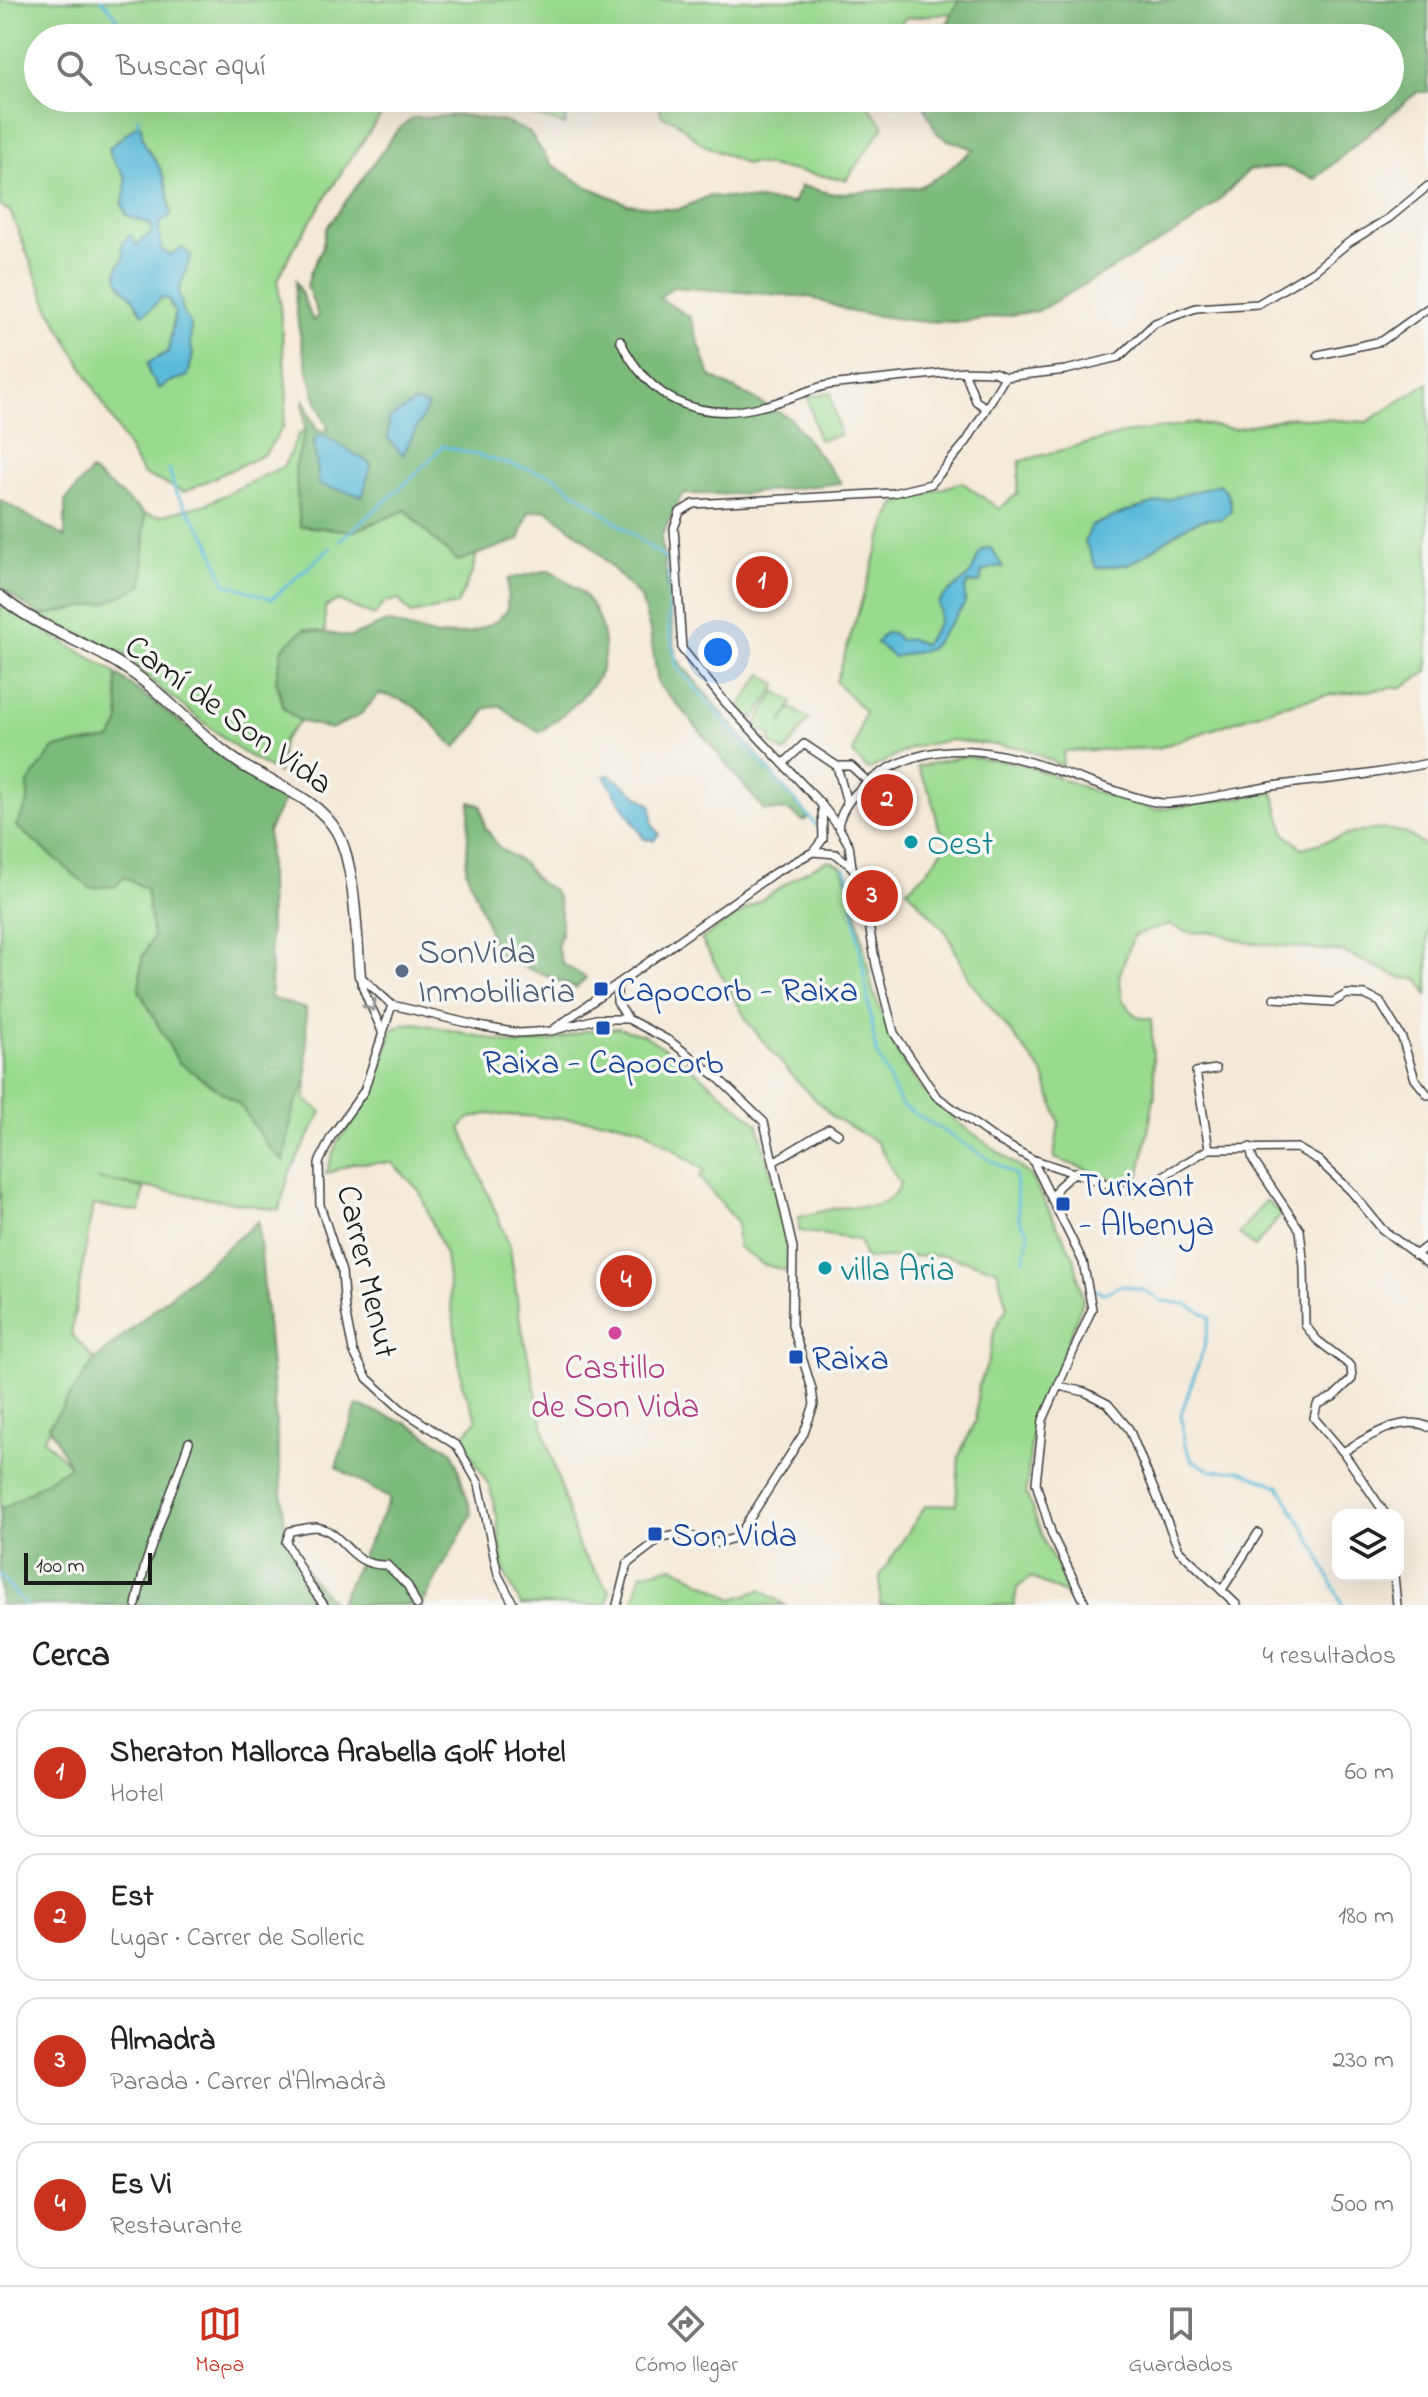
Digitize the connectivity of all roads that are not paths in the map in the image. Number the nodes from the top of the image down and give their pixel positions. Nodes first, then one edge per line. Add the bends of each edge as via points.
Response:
1 (1428, 186) edge
2 (1428, 308) edge
3 (620, 340) dead end
4 (1318, 355) dead end
5 (964, 371) junction
6 (1005, 377) junction
7 (985, 407) junction
8 (0, 596) edge
9 (1428, 763) edge
10 (783, 764) junction
11 (837, 766) junction
12 (868, 782) junction
13 (847, 803) junction
14 (821, 804) junction
15 (838, 826) junction
16 (813, 852) junction
17 (852, 867) junction
18 (360, 976) junction
19 (617, 984) junction
20 (1274, 998) dead end
21 (392, 1005) junction
22 (628, 1019) junction
23 (551, 1031) junction
24 (383, 1037) junction
25 (1216, 1069) dead end
26 (1428, 1095) edge
27 (838, 1134) dead end
28 (1250, 1147) junction
29 (1209, 1149) junction
30 (1032, 1159) junction
31 (775, 1161) junction
32 (1075, 1172) junction
33 (1052, 1200) junction
34 (1428, 1245) edge
35 (1415, 1255) junction
36 (1428, 1264) edge
37 (1059, 1386) junction
38 (1428, 1427) edge
39 (189, 1442) dead end
40 (1343, 1452) junction
41 (1382, 1509) edge
42 (1258, 1533) dead end
43 (1395, 1581) edge
44 (1222, 1590) junction
45 (1085, 1604) edge
46 (136, 1605) edge
47 (324, 1605) edge
48 (417, 1605) edge
49 (514, 1605) edge
50 (617, 1605) edge
51 (1237, 1605) edge
52 (1397, 1605) edge

1 - 6 street via 1315,270 1258,304 1196,308 1155,323 1119,357
2 - 4 street via 1382,341
3 - 5 street via 651,385 677,403 714,413 766,406 828,385
5 - 6 street
5 - 7 street via 976,401
6 - 7 street
7 - 10 street via 967,441 931,484 893,493 693,504 680,512 674,528 682,649
8 - 18 street, Camí de Son Vida via 18,612 123,666 242,765 324,813 348,860
9 - 12 street via 1162,803 1042,764 962,748 898,761
10 - 11 street via 804,744
10 - 14 street
11 - 12 street via 851,766
11 - 13 street
12 - 13 street
13 - 15 street
14 - 15 street
14 - 16 street via 823,839
15 - 17 street via 849,845
16 - 17 street via 836,854
16 - 19 street via 774,873
17 - 30 street via 862,885 894,1033 936,1096
18 - 21 street
18 -> 24 street
19 - 22 street via 617,1002
19 - 23 street
20 - 26 street via 1333,1002 1347,994 1380,1002 1402,1038 1415,1079
21 - 23 street via 519,1033
21 - 24 street, Carrer Menut
22 - 23 street via 596,1019
22 - 31 street via 716,1076 764,1122
24 - 49 street, Carrer Menut via 364,1091 319,1163 320,1205 342,1272 353,1351 367,1378 401,1409 457,1446 479,1484 498,1575
25 - 29 street via 1196,1072
27 - 31 street via 829,1128
28 - 29 street
28 - 35 street via 1297,1148 1318,1160 1382,1229
28 - 40 street via 1253,1160 1300,1230 1305,1325 1351,1366 1352,1379 1317,1405 1314,1418
29 - 32 street via 1134,1193
30 - 32 street
30 - 33 street
31 - 50 street via 793,1248 792,1325 814,1405 804,1433 738,1537 717,1543 683,1534 661,1538 627,1564
32 - 33 street
33 - 37 street via 1083,1262 1092,1309
34 - 35 street
35 - 36 street
37 - 44 street via 1108,1404 1129,1429 1179,1550
37 - 45 street via 1043,1420 1036,1483 1052,1535
38 - 40 street via 1394,1427
39 - 46 street
40 - 41 street
42 - 44 street
43 - 52 street
44 - 51 street
47 - 48 street via 286,1542 290,1531 316,1527 359,1560 387,1565 408,1586

